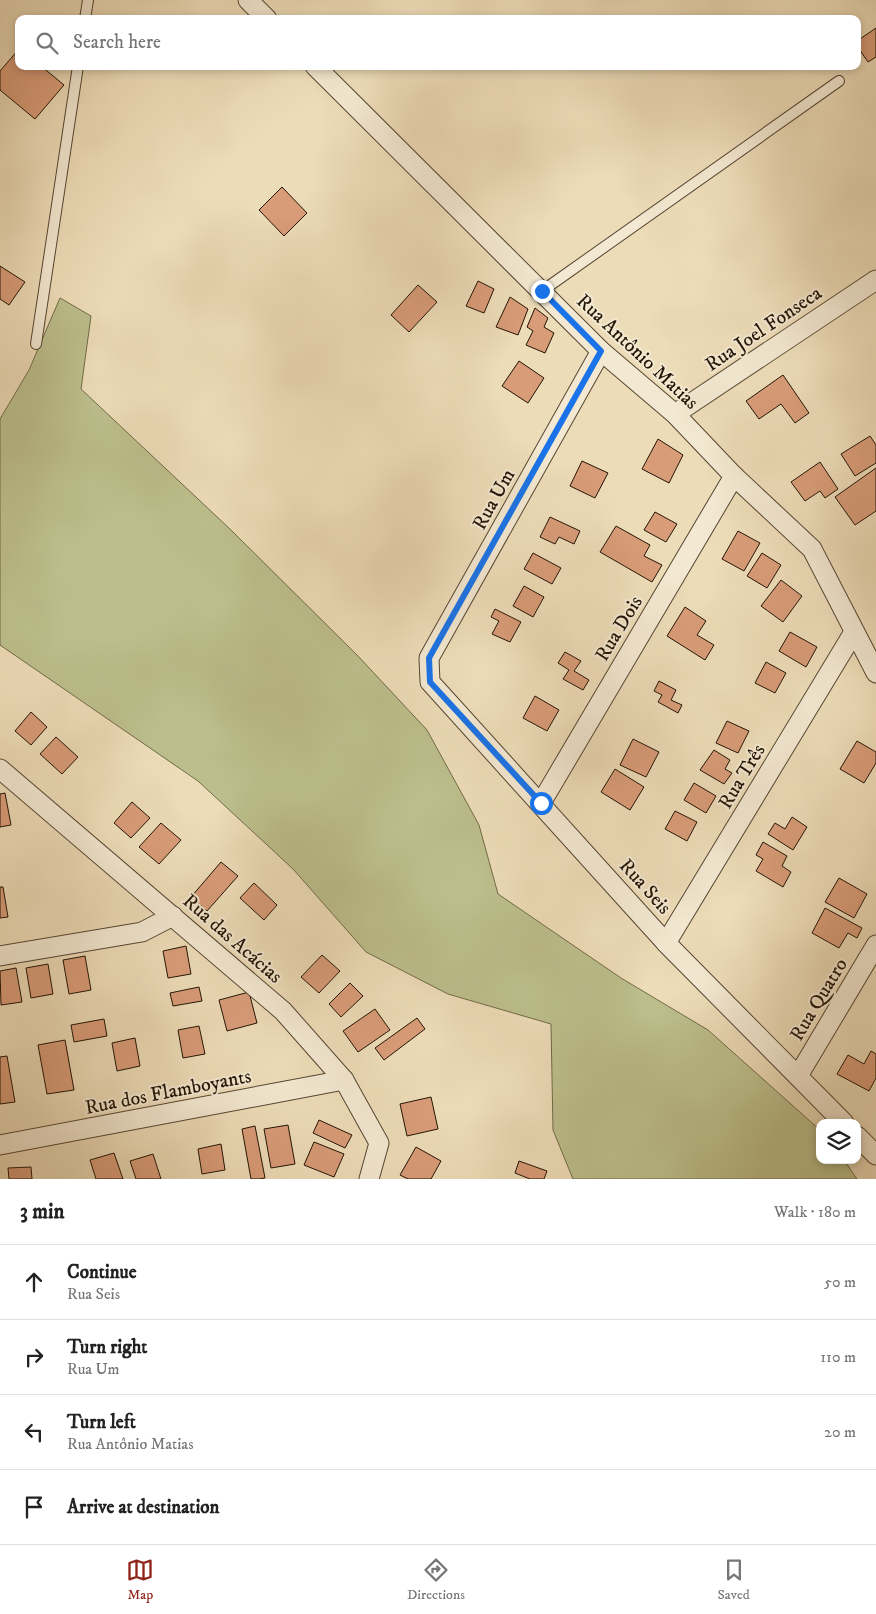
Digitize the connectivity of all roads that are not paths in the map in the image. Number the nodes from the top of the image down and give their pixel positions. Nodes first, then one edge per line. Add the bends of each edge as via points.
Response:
1 (88, 0) edge
2 (248, 0) edge
3 (86, 15) edge
4 (263, 15) edge
5 (77, 70) edge
6 (319, 70) edge
7 (838, 80) dead end
8 (876, 280) edge
9 (542, 291) junction
10 (36, 344) dead end
11 (601, 351) junction
12 (675, 414) junction
13 (734, 476) junction
14 (854, 632) junction
15 (429, 669) joint
16 (876, 671) edge
17 (0, 769) edge
18 (541, 803) junction
19 (173, 916) junction
20 (666, 943) junction
21 (876, 945) edge
22 (0, 956) edge
23 (798, 1076) junction
24 (344, 1080) junction
25 (840, 1119) edge
26 (861, 1140) edge
27 (0, 1145) edge
28 (876, 1155) edge
29 (368, 1179) edge

1 - 3 lane
2 - 4 street
5 - 10 lane
6 - 9 street, Rua Antônio Matias
7 - 9 lane
8 - 12 street, Rua Joel Fonseca
9 - 11 street, Rua Antônio Matias
11 - 12 street, Rua Antônio Matias
11 - 15 street, Rua Um via 429,658
12 - 13 street, Rua Antônio Matias
13 - 14 street, Rua Antônio Matias via 812,549
13 - 18 street, Rua Dois
14 - 16 street, Rua Antônio Matias
14 - 20 street, Rua Três
15 - 18 street, Rua Seis via 430,682
17 - 19 street, Rua das Acácias
18 - 20 street, Rua Seis
19 - 22 street via 142,932
19 - 24 street, Rua das Acácias via 283,1011
20 - 23 street, Rua Seis
21 - 23 street, Rua Quatro
23 - 25 street, Rua Seis
24 - 27 street, Rua dos Flamboyants
24 - 29 street, Rua das Acácias via 379,1143
26 - 28 street

